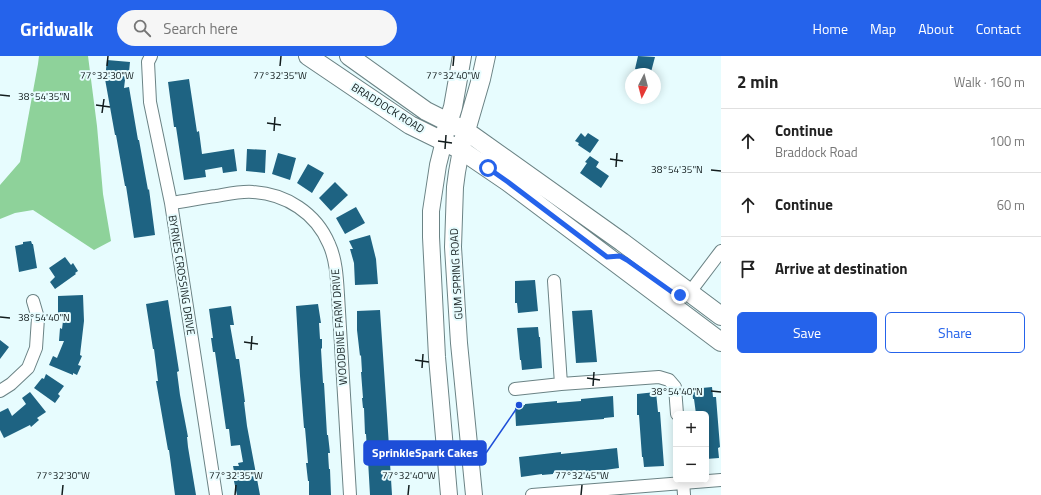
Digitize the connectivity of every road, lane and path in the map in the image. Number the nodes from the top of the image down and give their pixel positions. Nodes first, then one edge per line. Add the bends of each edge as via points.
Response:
1 (151, 56) edge
2 (308, 56) edge
3 (349, 56) edge
4 (462, 56) edge
5 (486, 56) edge
6 (448, 122) junction
7 (466, 131) junction
8 (444, 141) junction
9 (461, 150) junction
10 (171, 203) junction
11 (721, 251) edge
12 (607, 257) junction
13 (554, 281) dead end
14 (690, 292) junction
15 (33, 301) dead end
16 (721, 316) edge
17 (721, 342) edge
18 (561, 384) junction
19 (515, 389) dead end
20 (0, 391) edge
21 (678, 411) edge
22 (721, 480) edge
23 (683, 486) edge
24 (216, 495) edge
25 (350, 495) edge
26 (449, 495) edge
27 (474, 495) edge
28 (532, 495) edge

1 - 10 street, BYRNES CROSSING DRIVE via 148,62 150,102
2 - 8 main road, BRADDOCK ROAD via 407,123
3 - 6 main road, BRADDOCK ROAD via 426,111
4 - 6 main road, GUM SPRING ROAD
5 - 7 main road, GUM SPRING ROAD
6 - 7 main road, BRADDOCK ROAD
6 - 8 main road, GUM SPRING ROAD
7 - 9 main road, GUM SPRING ROAD
7 - 14 main road, BRADDOCK ROAD
8 - 9 main road, BRADDOCK ROAD
8 - 26 main road, GUM SPRING ROAD via 431,211 431,237 437,357
9 - 12 main road, BRADDOCK ROAD
9 - 27 main road, GUM SPRING ROAD via 455,187 453,247 459,343
10 - 24 street, BYRNES CROSSING DRIVE
10 - 25 street, WOODBINE FARM DRIVE via 252,192 290,202 320,226 330,244 336,265
11 - 14 street
12 - 14 main road via 620,256 672,292 680,295
12 - 17 main road, BRADDOCK ROAD
13 - 18 street
14 - 16 main road, BRADDOCK ROAD
15 - 20 street via 38,318 36,348 28,368
18 - 19 street
18 - 21 street via 664,378 675,387
22 - 23 street
23 - 28 street

